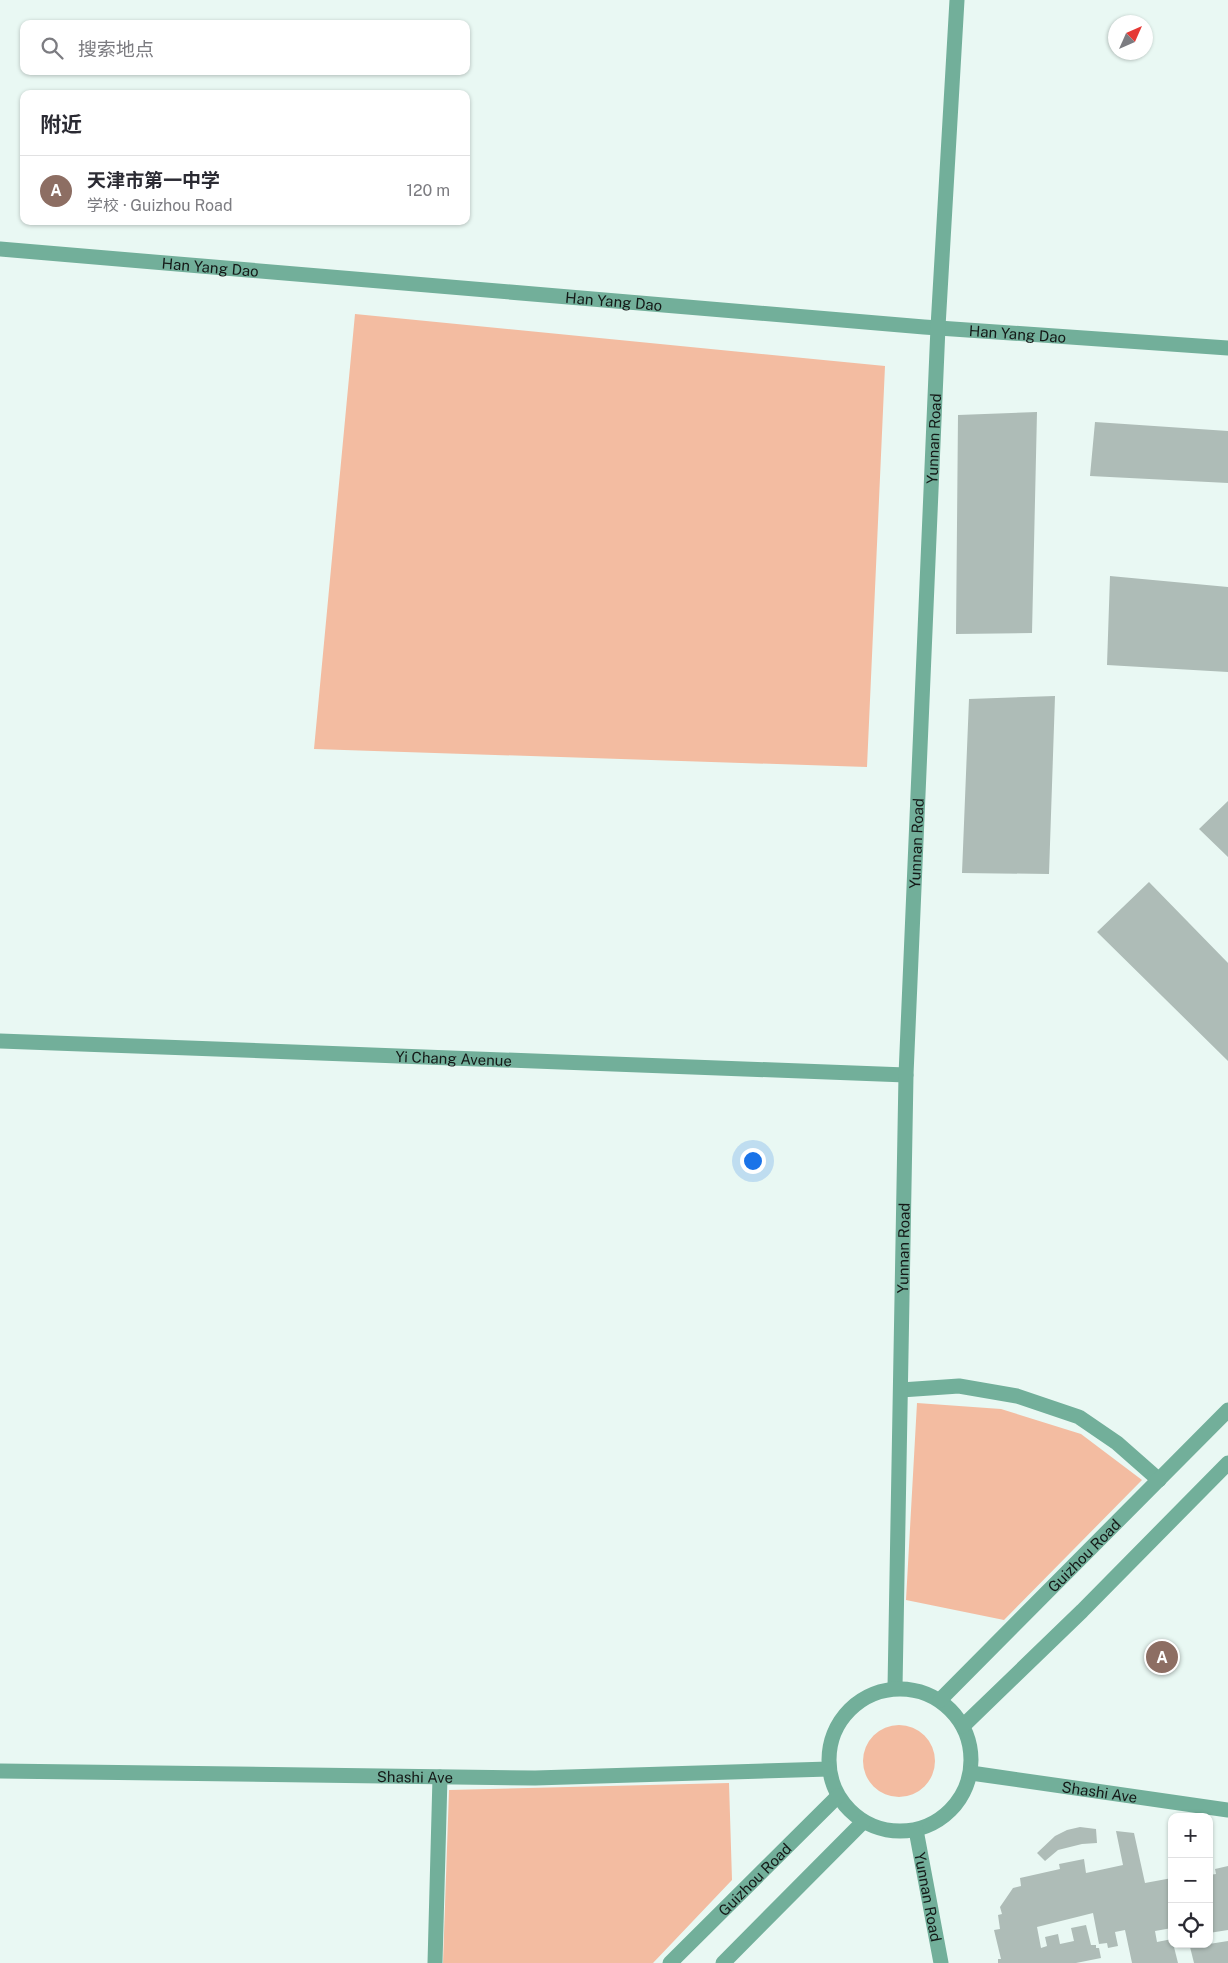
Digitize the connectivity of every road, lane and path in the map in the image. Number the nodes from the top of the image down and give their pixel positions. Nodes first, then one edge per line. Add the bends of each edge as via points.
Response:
1 (957, 0) edge
2 (0, 249) edge
3 (938, 327) junction
4 (1228, 348) edge
5 (0, 1041) edge
6 (906, 1075) junction
7 (901, 1390) junction
8 (1228, 1410) edge
9 (1228, 1463) edge
10 (1159, 1480) junction
11 (896, 1688) junction
12 (940, 1700) junction
13 (963, 1726) junction
14 (829, 1769) junction
15 (0, 1771) edge
16 (971, 1773) junction
17 (440, 1777) junction
18 (838, 1796) junction
19 (1228, 1810) edge
20 (863, 1822) junction
21 (916, 1830) junction
22 (435, 1963) edge
23 (670, 1963) edge
24 (723, 1963) edge
25 (941, 1963) edge

1 - 3 street, Yunnan Road
2 - 3 street, Han Yang Dao
3 - 4 street, Han Yang Dao
3 - 6 street, Yunnan Road
5 - 6 street, Yi Chang Avenue
6 - 7 street, Yunnan Road
7 - 10 street via 959,1386 1017,1396 1079,1417 1117,1443
7 - 11 street, Yunnan Road
8 - 10 street, Guizhou Road
9 - 13 street
10 - 12 street, Guizhou Road
11 - 12 street via 919,1690
11 - 14 street via 873,1693 853,1706 838,1723 830,1745
12 - 13 street
13 - 16 street via 971,1749
14 - 17 street, Shashi Ave via 535,1778
14 - 18 street
15 - 17 street, Shashi Ave
16 - 19 street, Shashi Ave
16 - 21 street via 964,1793 952,1810 935,1823
17 - 22 street
18 - 20 street
18 - 23 street, Guizhou Road
20 - 21 street via 898,1832
20 - 24 street
21 - 25 street, Yunnan Road

